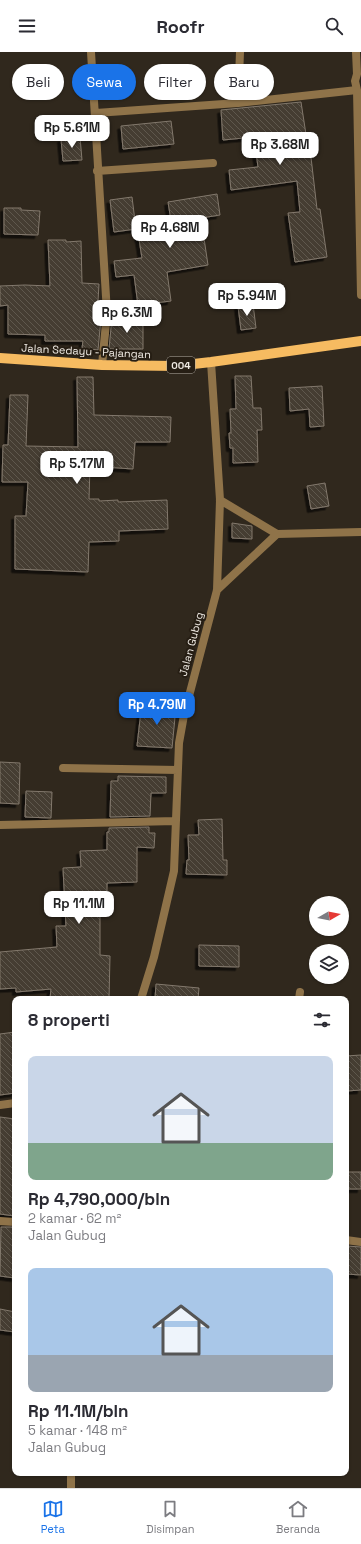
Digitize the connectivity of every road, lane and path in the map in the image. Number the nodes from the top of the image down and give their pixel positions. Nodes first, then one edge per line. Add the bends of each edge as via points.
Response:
1 (91, 52) edge
2 (240, 52) edge
3 (356, 52) edge
4 (357, 90) junction
5 (238, 103) junction
6 (96, 113) junction
7 (213, 163) dead end
8 (97, 171) junction
9 (361, 295) edge
10 (361, 341) edge
11 (0, 358) edge
12 (211, 362) junction
13 (102, 365) junction
14 (220, 500) junction
15 (361, 532) edge
16 (277, 534) junction
17 (217, 590) junction
18 (63, 768) dead end
19 (178, 770) junction
20 (176, 821) junction
21 (0, 825) edge
22 (142, 996) edge
23 (12, 1103) edge
24 (0, 1105) edge
25 (0, 1221) edge
26 (12, 1222) edge
27 (349, 1240) edge
28 (361, 1242) edge
29 (71, 1476) edge
30 (71, 1488) edge

1 - 6 street
2 - 5 street
3 - 4 street
4 - 5 street
4 - 9 street
5 - 6 street
6 - 8 street
7 - 8 street
8 - 13 street via 106,313
10 - 12 main road, Jalan Sedayu - Pajangan / 004
11 - 13 main road, Jalan Sedayu - Pajangan / 004
12 - 13 main road, Jalan Sedayu - Pajangan / 004 via 176,366
12 - 14 street, Jalan Gubug
14 - 16 street
14 - 17 street, Jalan Gubug
15 - 16 street
16 - 17 street
17 - 19 street, Jalan Gubug via 184,715
18 - 19 street
19 - 20 street, Jalan Gubug
20 - 21 street
20 - 22 street, Jalan Gubug via 174,871 154,957
23 - 24 street
25 - 26 street
27 - 28 street
29 - 30 street

